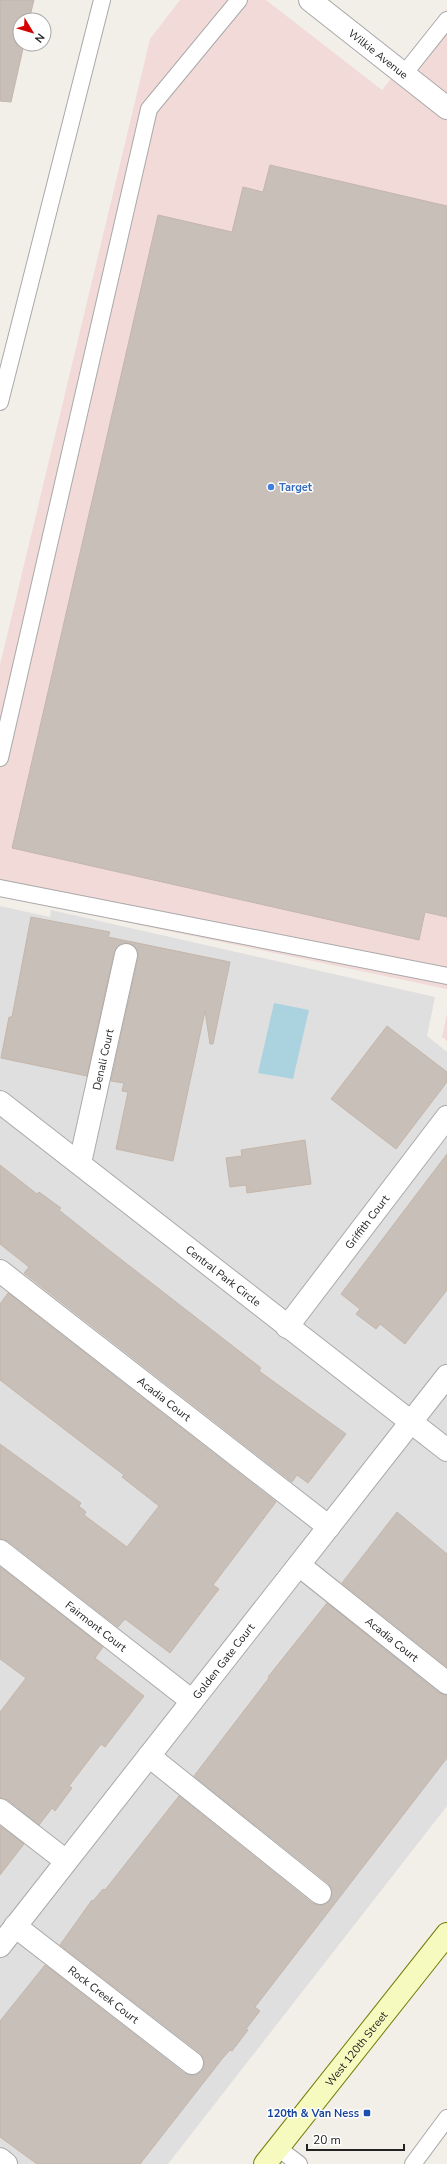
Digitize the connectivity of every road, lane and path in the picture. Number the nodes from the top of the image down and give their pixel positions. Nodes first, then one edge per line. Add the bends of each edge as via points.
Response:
1 (102, 0) edge
2 (239, 0) edge
3 (310, 0) edge
4 (447, 20) edge
5 (404, 74) junction
6 (447, 108) edge
7 (0, 402) edge
8 (0, 758) edge
9 (0, 888) edge
10 (126, 955) dead end
11 (447, 976) edge
12 (0, 1102) edge
13 (447, 1117) edge
14 (80, 1163) junction
15 (0, 1271) edge
16 (287, 1326) junction
17 (447, 1376) edge
18 (411, 1422) junction
19 (447, 1450) edge
20 (329, 1527) junction
21 (0, 1551) edge
22 (299, 1565) junction
23 (447, 1683) edge
24 (192, 1701) junction
25 (149, 1756) junction
26 (0, 1810) edge
27 (66, 1861) junction
28 (320, 1893) dead end
29 (15, 1926) junction
30 (447, 1934) edge
31 (0, 1946) edge
32 (192, 2063) dead end
33 (447, 2118) edge
34 (271, 2156) edge
35 (0, 2159) edge
36 (6, 2164) edge
37 (299, 2164) edge
38 (413, 2164) edge

1 - 7 lane
2 - 8 lane via 149,110
3 - 5 street, Wilkie Avenue
4 - 5 lane
5 - 6 street, Wilkie Avenue
9 - 11 lane
10 - 14 street, Denali Court
12 - 14 street, Central Park Circle
13 - 16 street, Griffith Court
14 - 16 street, Central Park Circle
15 - 20 street, Acadia Court
16 - 18 street, Central Park Circle
17 - 18 street, Golden Gate Court
18 - 19 street, Central Park Circle
18 - 20 street, Golden Gate Court
20 - 22 street, Golden Gate Court
21 - 24 street, Fairmont Court
22 - 23 street, Acadia Court
22 - 24 street, Golden Gate Court
24 - 25 street, Golden Gate Court
25 - 27 street, Golden Gate Court
25 - 28 street
26 - 27 street
27 - 29 street, Golden Gate Court
29 - 31 street, Golden Gate Court
29 - 32 street, Rock Creek Court
30 - 34 street, West 120th Street
33 - 38 lane
34 - 37 lane
35 - 36 street

